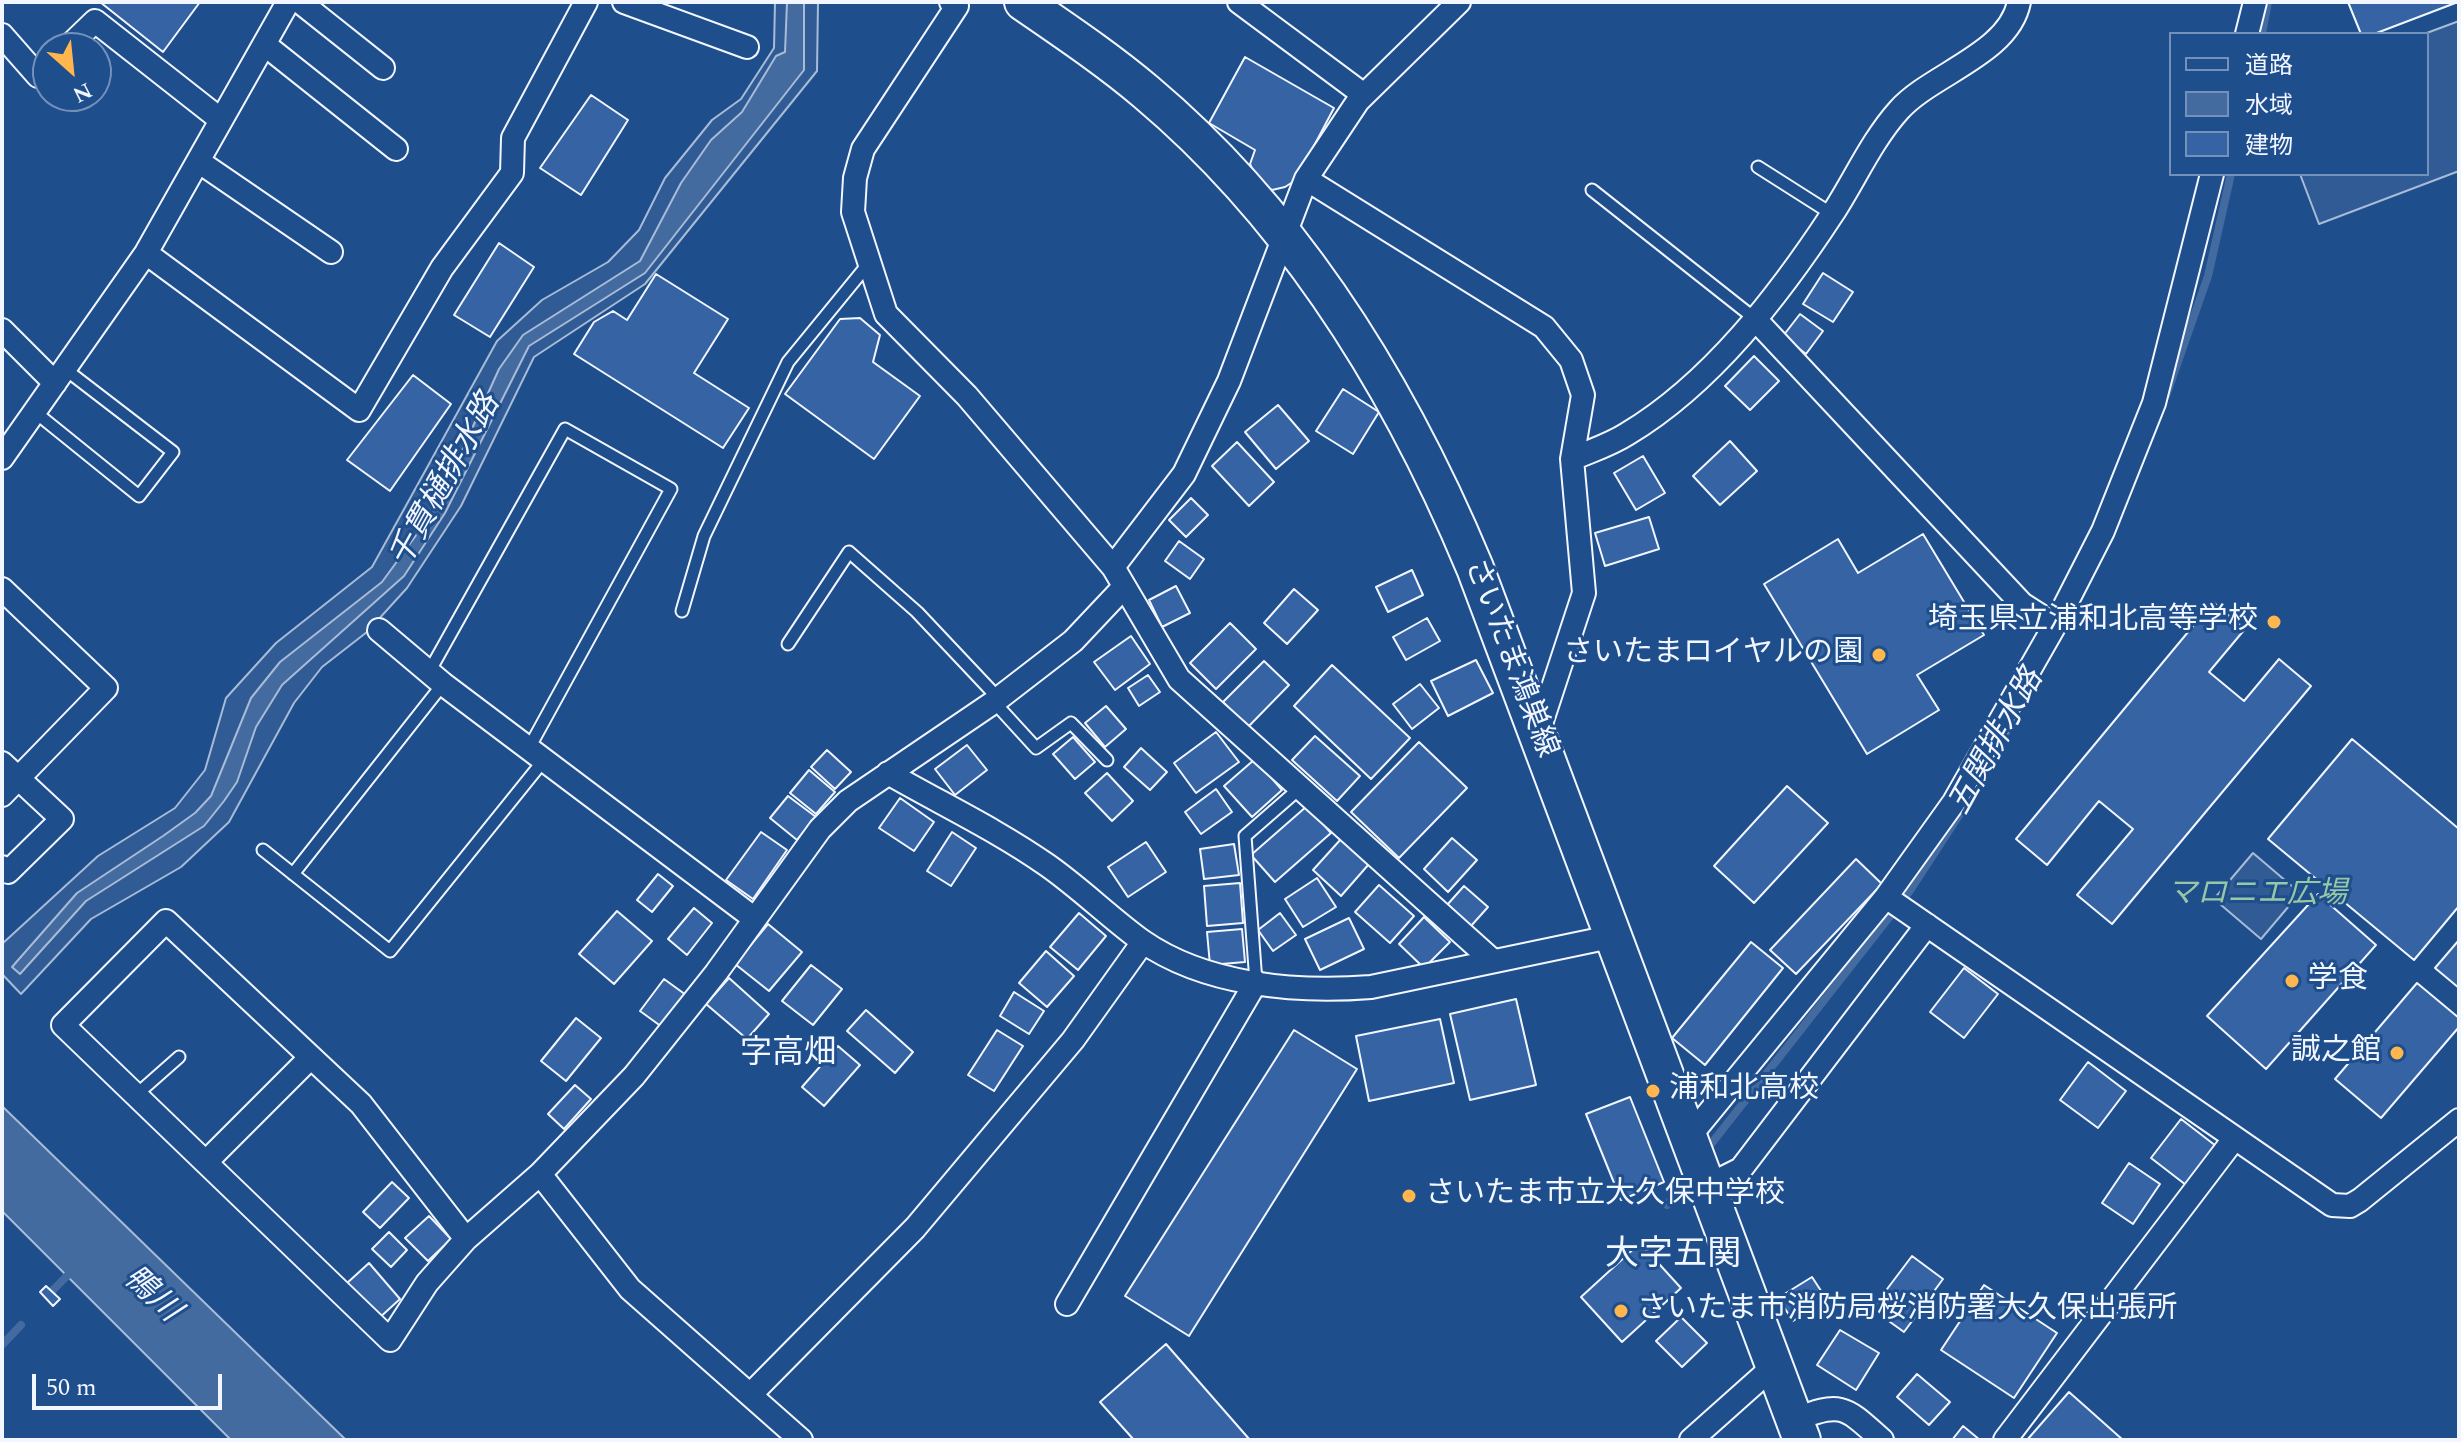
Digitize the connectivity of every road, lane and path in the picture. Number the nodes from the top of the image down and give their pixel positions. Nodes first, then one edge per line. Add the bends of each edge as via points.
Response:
1 (288, 2) edge
2 (300, 2) edge
3 (586, 2) edge
4 (624, 2) edge
5 (691, 2) edge
6 (951, 2) edge
7 (1023, 2) edge
8 (1239, 2) edge
9 (1459, 2) edge
10 (2019, 2) edge
11 (2255, 2) edge
12 (687, 25) junction
13 (84, 32) edge
14 (109, 32) edge
15 (2248, 32) edge
16 (112, 34) edge
17 (2, 35) edge
18 (264, 44) junction
19 (747, 47) dead end
20 (383, 68) dead end
21 (32, 69) edge
22 (1364, 95) junction
23 (221, 120) junction
24 (396, 149) dead end
25 (198, 161) junction
26 (1758, 167) dead end
27 (2211, 176) edge
28 (1306, 179) junction
29 (1592, 190) dead end
30 (1832, 214) junction
31 (1285, 237) junction
32 (331, 252) dead end
33 (146, 253) junction
34 (869, 263) junction
35 (1754, 318) junction
36 (2, 330) edge
37 (60, 376) junction
38 (35, 412) junction
39 (2, 458) edge
40 (1572, 459) junction
41 (1113, 567) junction
42 (1123, 588) junction
43 (2, 589) edge
44 (682, 611) dead end
45 (2055, 625) junction
46 (379, 630) dead end
47 (788, 644) dead end
48 (436, 678) junction
49 (997, 701) junction
50 (1538, 735) junction
51 (536, 754) junction
52 (1107, 760) dead end
53 (10, 771) edge
54 (888, 773) junction
55 (1300, 788) junction
56 (2, 795) edge
57 (263, 850) dead end
58 (2, 867) edge
59 (293, 874) junction
60 (1886, 897) junction
61 (755, 919) junction
62 (1927, 925) junction
63 (1615, 936) junction
64 (1143, 942) junction
65 (1493, 961) junction
66 (1256, 982) junction
67 (179, 1057) dead end
68 (311, 1057) junction
69 (136, 1095) junction
70 (2459, 1120) edge
71 (2234, 1139) junction
72 (1698, 1161) junction
73 (206, 1162) junction
74 (540, 1174) junction
75 (466, 1239) junction
76 (1067, 1304) dead end
77 (1774, 1366) junction
78 (750, 1395) junction
79 (1799, 1430) edge
80 (801, 1440) edge
81 (1691, 1440) edge
82 (1882, 1440) edge
83 (2005, 1440) edge

1 - 18 street
2 - 20 street
3 - 33 street via 513,138 512,173 442,268 359,410
4 - 12 street
5 - 12 street
6 - 34 street via 957,6 863,149 853,212
7 - 31 main road, さいたま鴻巣線 via 1148,94
8 - 22 street
9 - 22 street
10 - 30 street via 2008,25 1990,44 1902,107
11 - 15 street
12 - 19 street
13 - 14 street via 95,21
16 - 23 street
17 - 21 street
18 - 23 street
18 - 24 street
22 - 28 street
23 - 25 street
25 - 32 street
25 - 33 street
26 - 30 lane
27 - 45 street via 2154,403 2103,531
28 - 31 street
28 - 40 street via 1544,327 1571,360 1583,395
29 - 35 lane
30 - 35 street
31 - 41 street via 1229,381 1184,474
31 - 50 main road, さいたま鴻巣線 via 1362,343 1438,479
33 - 37 street
34 - 41 street via 886,314 967,396
34 - 44 lane via 788,362 704,536
35 - 40 street via 1701,380 1652,418
35 - 45 street via 2022,604
36 - 37 street
37 - 38 street
37 - 38 lane via 173,452 139,496
38 - 39 street
40 - 50 street via 1584,593
41 - 42 street
42 - 49 street via 1073,641
42 - 55 street via 1179,679
43 - 53 street via 106,688
45 - 60 street via 1954,802
46 - 48 street
47 - 49 lane via 849,552 917,612
48 - 51 street
48 - 51 lane via 565,429 671,489
48 - 59 lane
49 - 52 lane via 1036,748 1071,723
49 - 54 street
50 - 63 main road, さいたま鴻巣線
51 - 59 lane via 390,951
51 - 61 street
53 - 56 street
53 - 58 street via 62,819 8,872
54 - 61 street via 820,829
54 - 64 street via 1046,864
55 - 65 street
55 - 66 lane via 1245,836
57 - 59 lane
60 - 62 street
60 - 72 street
61 - 74 street via 634,1076
62 - 71 street
62 - 72 street via 1741,1169
63 - 65 street
63 - 72 main road, さいたま鴻巣線
64 - 66 street via 1199,970
64 - 78 street via 1073,1040 915,1228
65 - 66 street via 1371,987 1333,990
66 - 76 street
67 - 69 lane
68 - 69 street via 166,921 63,1025
68 - 73 street
68 - 75 street via 361,1104
69 - 73 street
70 - 71 street via 2360,1200 2340,1207
71 - 83 street
72 - 77 main road, さいたま鴻巣線
73 - 75 street via 390,1340 427,1283
74 - 75 street
74 - 78 street via 630,1289
77 - 79 main road, さいたま鴻巣線
77 - 81 street
78 - 80 street
79 - 82 street via 1827,1408 1842,1408

